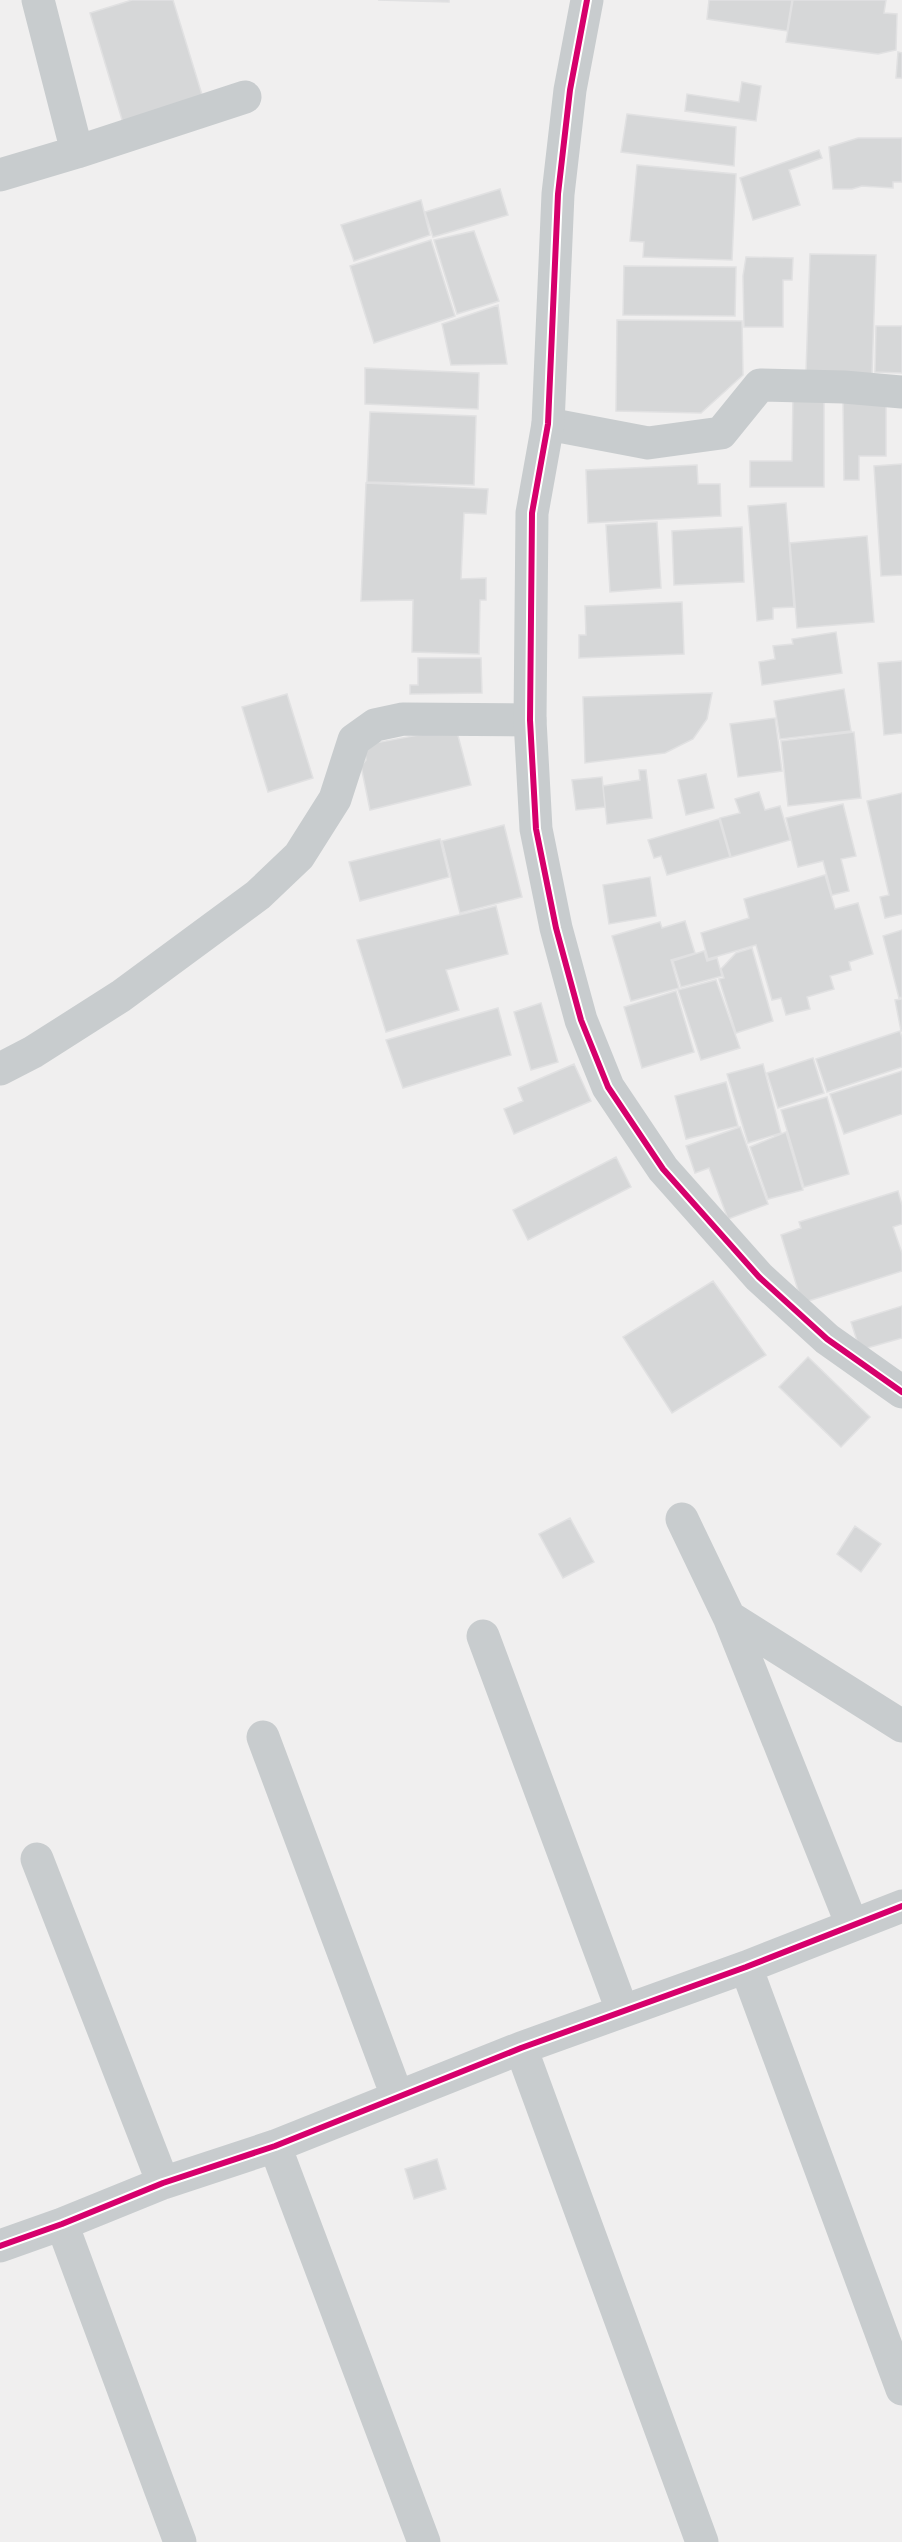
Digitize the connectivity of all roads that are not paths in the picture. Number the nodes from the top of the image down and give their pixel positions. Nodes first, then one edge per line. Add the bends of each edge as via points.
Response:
1 (38, 0) edge
2 (587, 0) edge
3 (245, 97) dead end
4 (77, 152) junction
5 (0, 175) edge
6 (902, 392) edge
7 (548, 424) junction
8 (530, 720) junction
9 (0, 1069) edge
10 (902, 1392) edge
11 (682, 1519) dead end
12 (729, 1617) junction
13 (483, 1636) dead end
14 (902, 1726) edge
15 (263, 1737) dead end
16 (37, 1859) dead end
17 (902, 1906) edge
18 (852, 1925) junction
19 (746, 1967) junction
20 (622, 2010) junction
21 (521, 2048) junction
22 (397, 2096) junction
23 (275, 2146) junction
24 (163, 2183) junction
25 (62, 2224) junction
26 (0, 2246) edge
27 (902, 2389) edge
28 (180, 2542) edge
29 (424, 2542) edge
30 (702, 2542) edge

1 - 4 street
2 - 7 street via 570,90 558,194
3 - 4 street
4 - 5 street
6 - 7 street via 760,385 721,433 648,443
7 - 8 street via 532,513
8 - 9 street via 403,719 375,725 354,740 335,799 299,856 258,896 121,996
8 - 10 street via 536,829 556,928 581,1020 608,1087 663,1168 759,1277 827,1339
11 - 12 street
12 - 14 street
12 - 18 street
13 - 20 street
15 - 22 street
16 - 24 street
17 - 18 street
18 - 19 street
19 - 20 street
19 - 27 street
20 - 21 street
21 - 22 street
21 - 30 street
22 - 23 street
23 - 24 street
23 - 29 street
24 - 25 street
25 - 26 street
25 - 28 street

